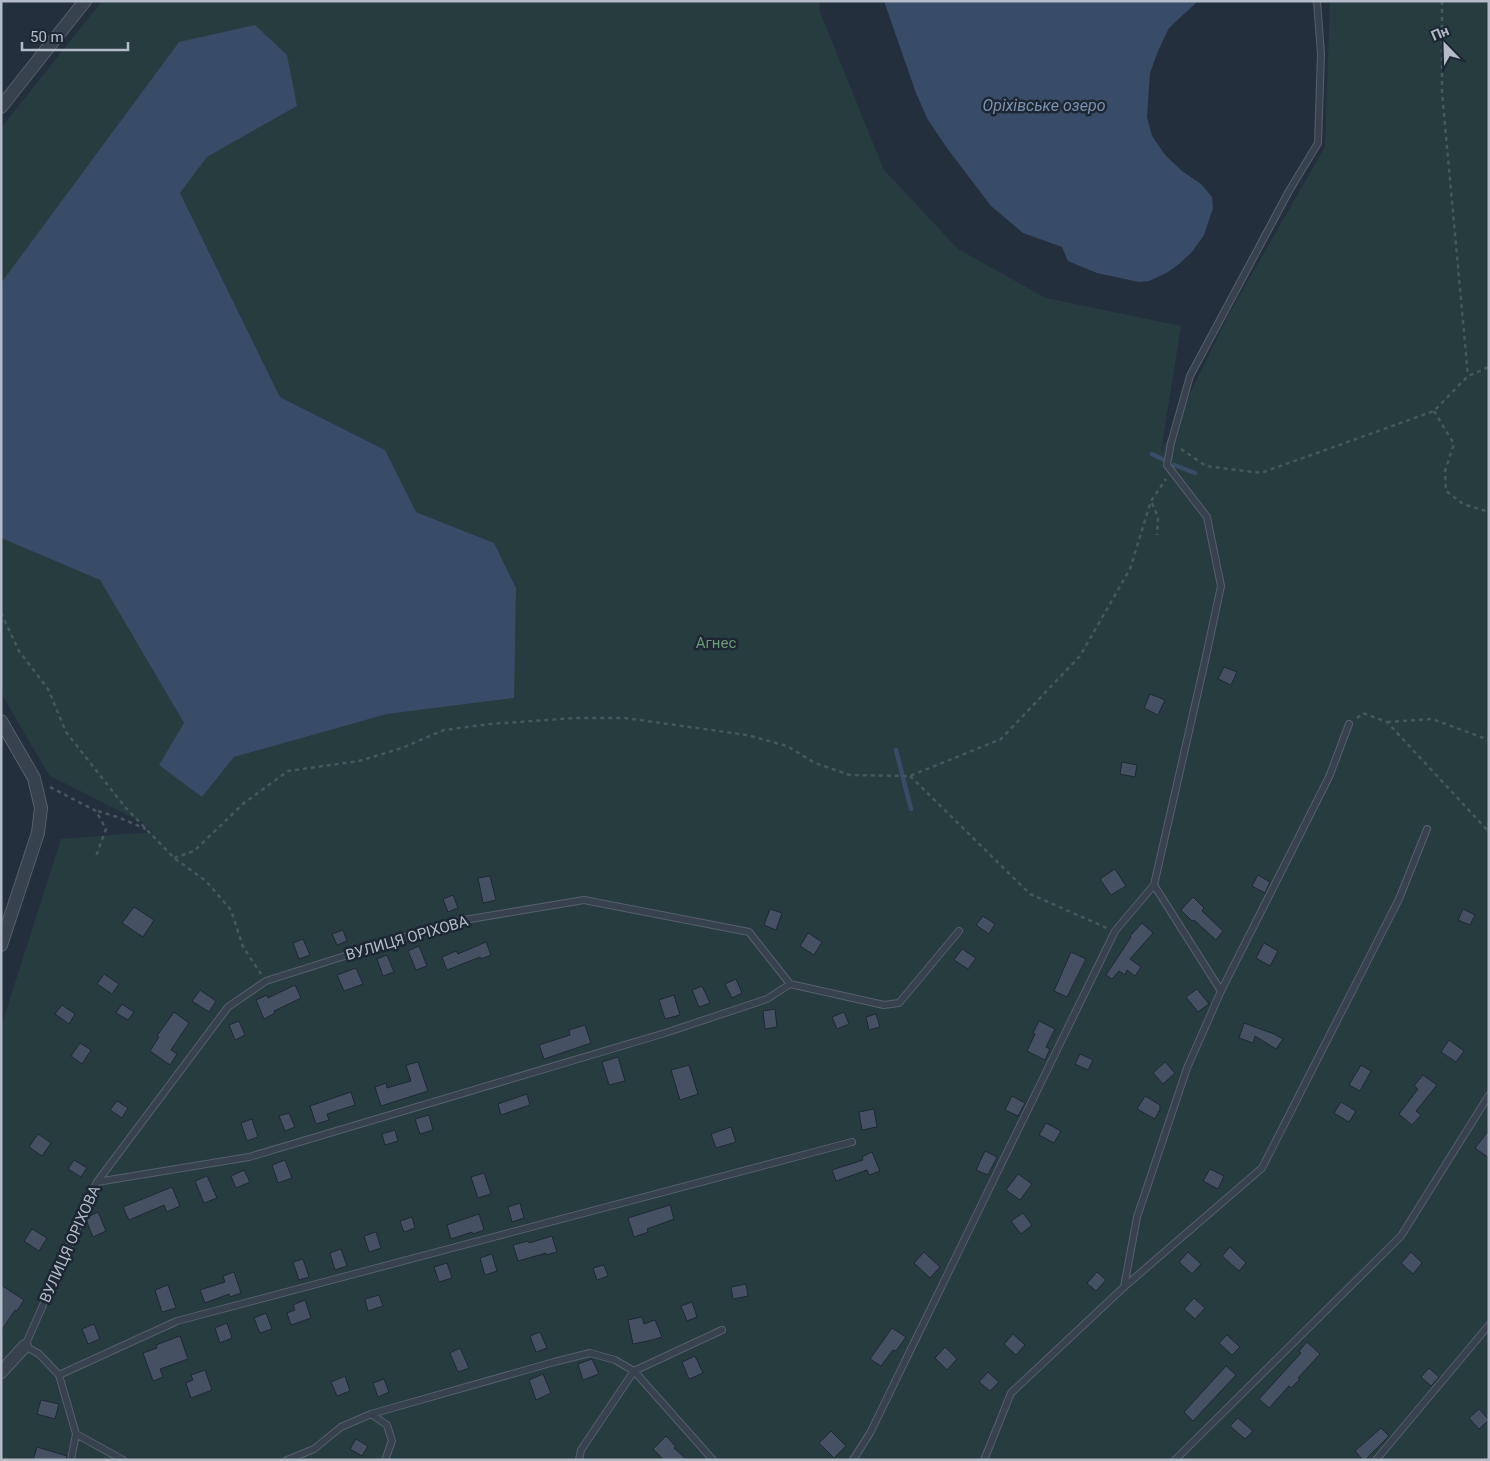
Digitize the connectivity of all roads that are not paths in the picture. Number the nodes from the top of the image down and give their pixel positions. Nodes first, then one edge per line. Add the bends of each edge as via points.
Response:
1 (85, 1) edge
2 (1317, 1) edge
3 (1, 107) edge
4 (1, 721) edge
5 (1348, 724) road end
6 (1427, 829) dead end
7 (1154, 885) junction
8 (959, 931) dead end
9 (1, 945) edge
10 (790, 984) junction
11 (1221, 991) junction
12 (1489, 1096) edge
13 (852, 1142) dead end
14 (97, 1182) junction
15 (1124, 1288) junction
16 (1489, 1325) edge
17 (722, 1330) dead end
18 (25, 1346) junction
19 (634, 1371) junction
20 (1, 1372) edge
21 (60, 1375) junction
22 (372, 1414) junction
23 (76, 1434) junction
24 (71, 1460) edge
25 (123, 1460) edge
26 (287, 1460) edge
27 (385, 1460) edge
28 (580, 1460) edge
29 (713, 1460) edge
30 (853, 1460) edge
31 (984, 1460) edge
32 (1175, 1460) edge
33 (1376, 1460) edge

1 - 3 street
2 - 7 lane via 1321,54 1318,144 1289,191 1190,376 1171,443 1168,465 1207,517 1221,586
4 - 9 street via 34,778 41,808 38,833
5 - 11 lane via 1329,777
6 - 15 lane via 1399,899 1262,1168
7 - 11 lane
7 - 30 lane via 1116,931 870,1433
8 - 10 lane via 899,1003 884,1005
10 - 14 lane via 767,999 666,1033 249,1157
10 - 14 lane, ВУЛИЦЯ ОРІХОВА via 749,932 584,900 452,922 266,980 228,1007
11 - 15 lane via 1187,1068 1138,1217
12 - 32 lane via 1400,1236
13 - 21 lane via 177,1321
14 - 18 lane, ВУЛИЦЯ ОРІХОВА
15 - 31 lane via 1011,1393
16 - 33 lane
17 - 19 lane
18 - 20 street
18 - 21 lane via 39,1354
19 - 22 lane via 615,1360 590,1353
19 - 28 lane via 581,1450
19 - 29 lane
21 - 23 lane
22 - 26 lane via 341,1427 314,1449
22 - 27 lane via 387,1425 392,1441
23 - 24 lane
23 - 25 lane

